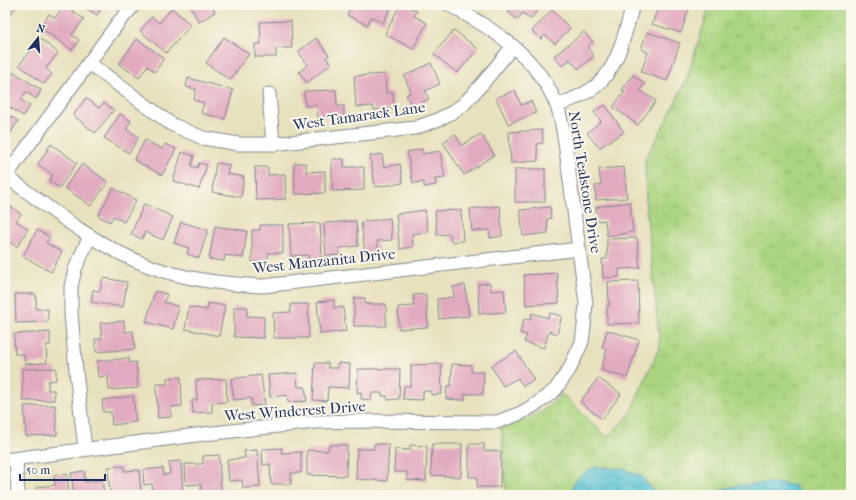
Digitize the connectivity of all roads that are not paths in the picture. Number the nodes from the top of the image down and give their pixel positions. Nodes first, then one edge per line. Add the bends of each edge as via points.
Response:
1 (134, 5) edge
2 (450, 5) edge
3 (633, 5) edge
4 (513, 46) junction
5 (89, 63) junction
6 (269, 94) dead end
7 (557, 106) junction
8 (272, 144) junction
9 (6, 175) edge
10 (90, 236) junction
11 (579, 249) junction
12 (569, 370) joint
13 (85, 448) junction
14 (10, 459) edge
15 (18, 495) edge

1 - 5 street
2 - 4 street
3 - 7 street, North Tealstone Drive via 620,49 605,77 583,94
4 - 7 street via 533,64
4 - 8 street, West Tamarack Lane via 464,104 438,120 414,128
5 - 8 street, West Tamarack Lane via 171,124 196,136 239,144
5 - 9 street
6 - 8 street, West Tamarack Lane
7 - 11 street, North Tealstone Drive via 565,142
9 - 10 street, West Manzanita Drive
10 - 11 street, West Manzanita Drive via 149,266 182,276 221,283 263,286
10 - 13 street via 75,269 71,287 71,314
11 - 12 street, North Tealstone Drive via 586,303 585,318 582,342
12 - 13 street, West Windcrest Drive via 555,390 538,403 497,422 316,422
13 - 14 street, West Windcrest Drive
14 - 15 street

